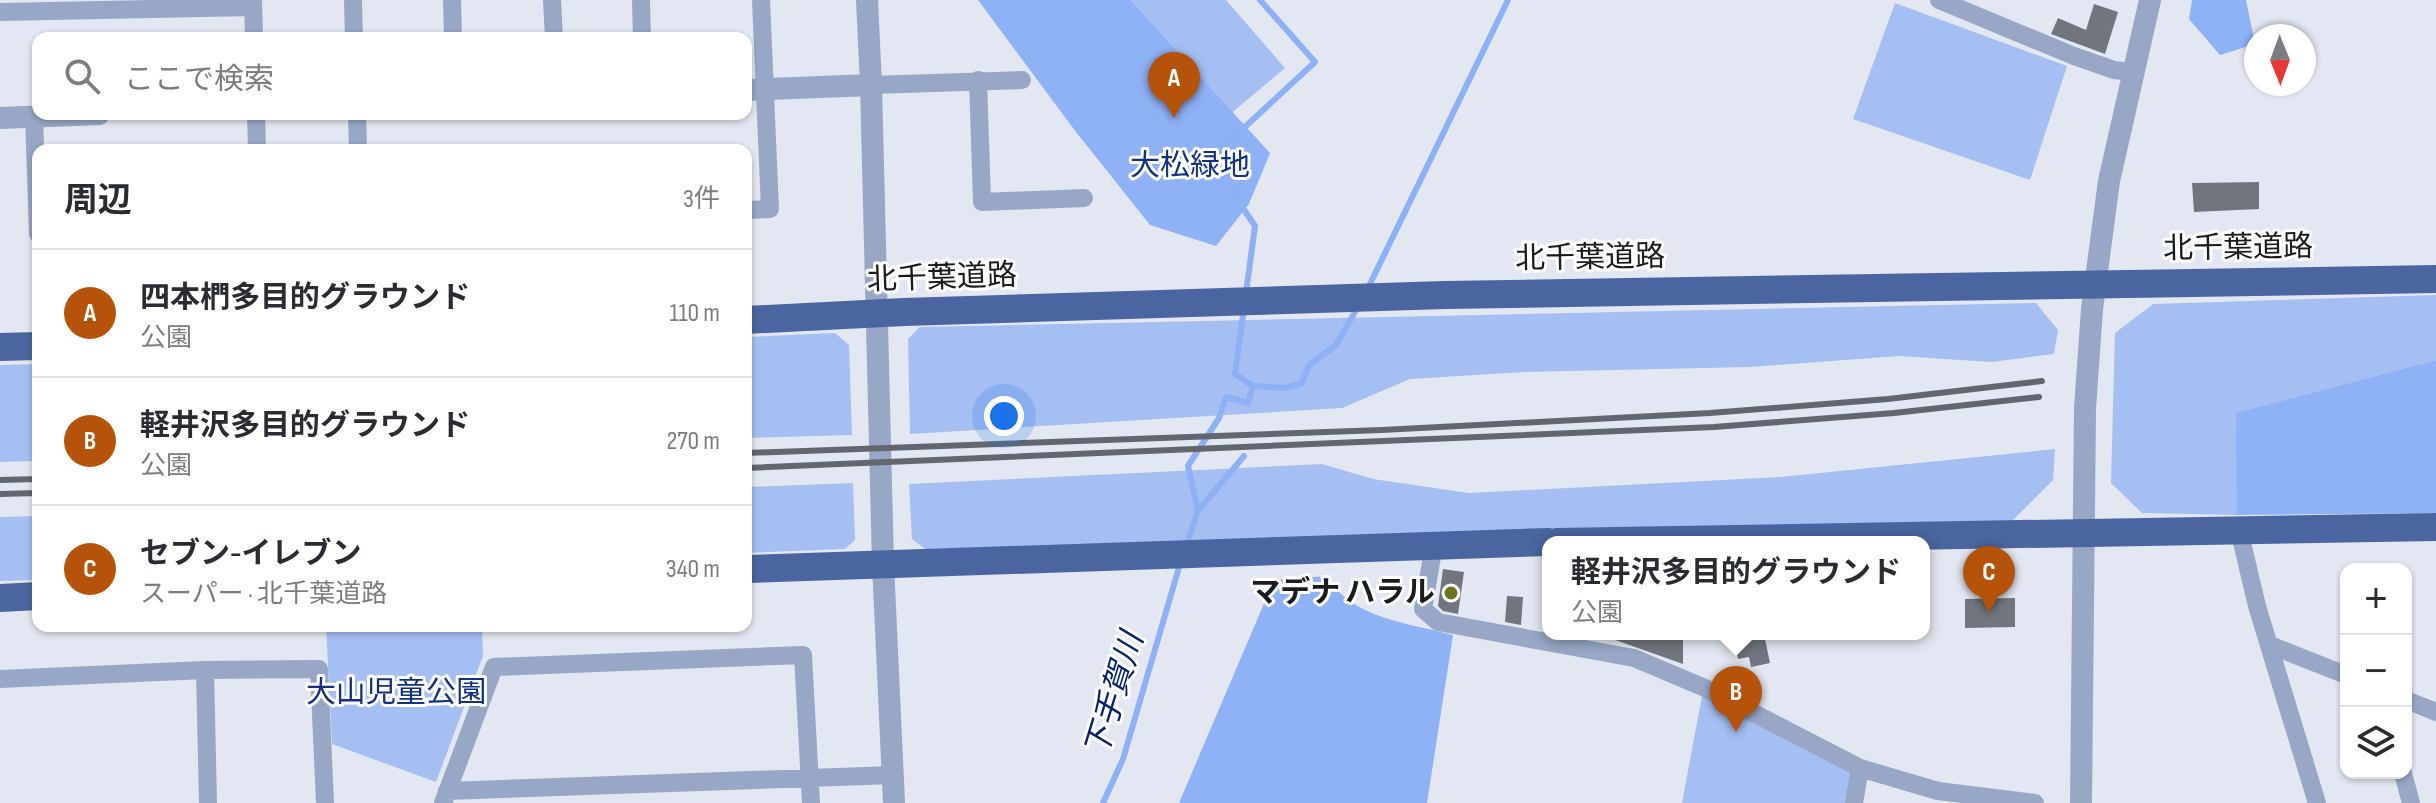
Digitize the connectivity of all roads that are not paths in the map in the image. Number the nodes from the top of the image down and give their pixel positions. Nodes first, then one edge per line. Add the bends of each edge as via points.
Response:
1 (353, 0) edge
2 (452, 0) edge
3 (552, 0) edge
4 (641, 0) edge
5 (761, 0) edge
6 (867, 0) edge
7 (1939, 0) edge
8 (2150, 0) edge
9 (253, 3) edge
10 (148, 4) edge
11 (29, 6) edge
12 (0, 12) edge
13 (254, 32) edge
14 (354, 32) edge
15 (453, 32) edge
16 (554, 32) edge
17 (642, 32) edge
18 (2133, 72) junction
19 (978, 80) junction
20 (1022, 80) dead end
21 (871, 85) junction
22 (756, 90) edge
23 (32, 116) edge
24 (0, 118) edge
25 (34, 120) edge
26 (256, 120) edge
27 (357, 120) edge
28 (35, 144) edge
29 (257, 144) edge
30 (358, 144) edge
31 (1084, 198) dead end
32 (752, 210) edge
33 (2436, 279) edge
34 (2095, 283) junction
35 (877, 314) junction
36 (752, 320) edge
37 (32, 346) edge
38 (0, 347) edge
39 (2436, 527) edge
40 (2239, 530) junction
41 (2083, 533) junction
42 (1908, 536) edge
43 (1542, 542) edge
44 (1434, 545) junction
45 (883, 564) junction
46 (752, 569) edge
47 (32, 596) edge
48 (0, 598) edge
49 (2270, 645) junction
50 (205, 670) junction
51 (2340, 673) edge
52 (0, 679) edge
53 (2412, 702) edge
54 (2436, 712) edge
55 (1860, 768) junction
56 (893, 775) junction
57 (810, 778) junction
58 (2405, 779) edge
59 (567, 795) edge
60 (445, 797) edge
61 (208, 803) edge
62 (325, 803) edge
63 (811, 803) edge
64 (894, 803) edge
65 (1854, 803) edge
66 (2035, 803) edge
67 (2081, 803) edge
68 (2317, 803) edge
69 (2411, 803) edge

1 - 14 street
2 - 15 street
3 - 16 street
4 - 17 street
5 - 22 street
6 - 21 street
7 - 18 street via 2074,56
8 - 18 street
9 - 10 street
9 - 13 street
10 - 11 street
11 - 12 street
18 - 34 street via 2109,181
19 - 20 street
19 - 21 street
19 - 31 street via 982,202
21 - 22 street
21 - 35 street
22 - 32 street via 770,209
23 - 24 street
25 - 28 street
26 - 29 street
27 - 30 street
33 - 34 highway, 北千葉道路
34 - 35 highway, 北千葉道路 via 1445,295
34 - 41 street
35 - 36 highway, 北千葉道路
35 - 45 street
37 - 38 highway
39 - 40 highway
40 - 41 highway
40 - 49 street
41 - 42 highway
41 - 67 street
43 - 44 highway
44 - 45 highway
44 - 55 street via 1423,609 1438,622 1634,658 1705,688
45 - 46 highway
45 - 56 street
47 - 48 highway
49 - 51 street
49 - 68 street
50 - 52 street
50 - 61 street
50 - 62 street via 319,669
53 - 54 street
55 - 65 street
55 - 66 street via 1938,791
56 - 57 street
56 - 64 street
57 - 59 street
57 - 60 street via 803,655 494,667
57 - 63 street
58 - 69 street
59 - 60 street

